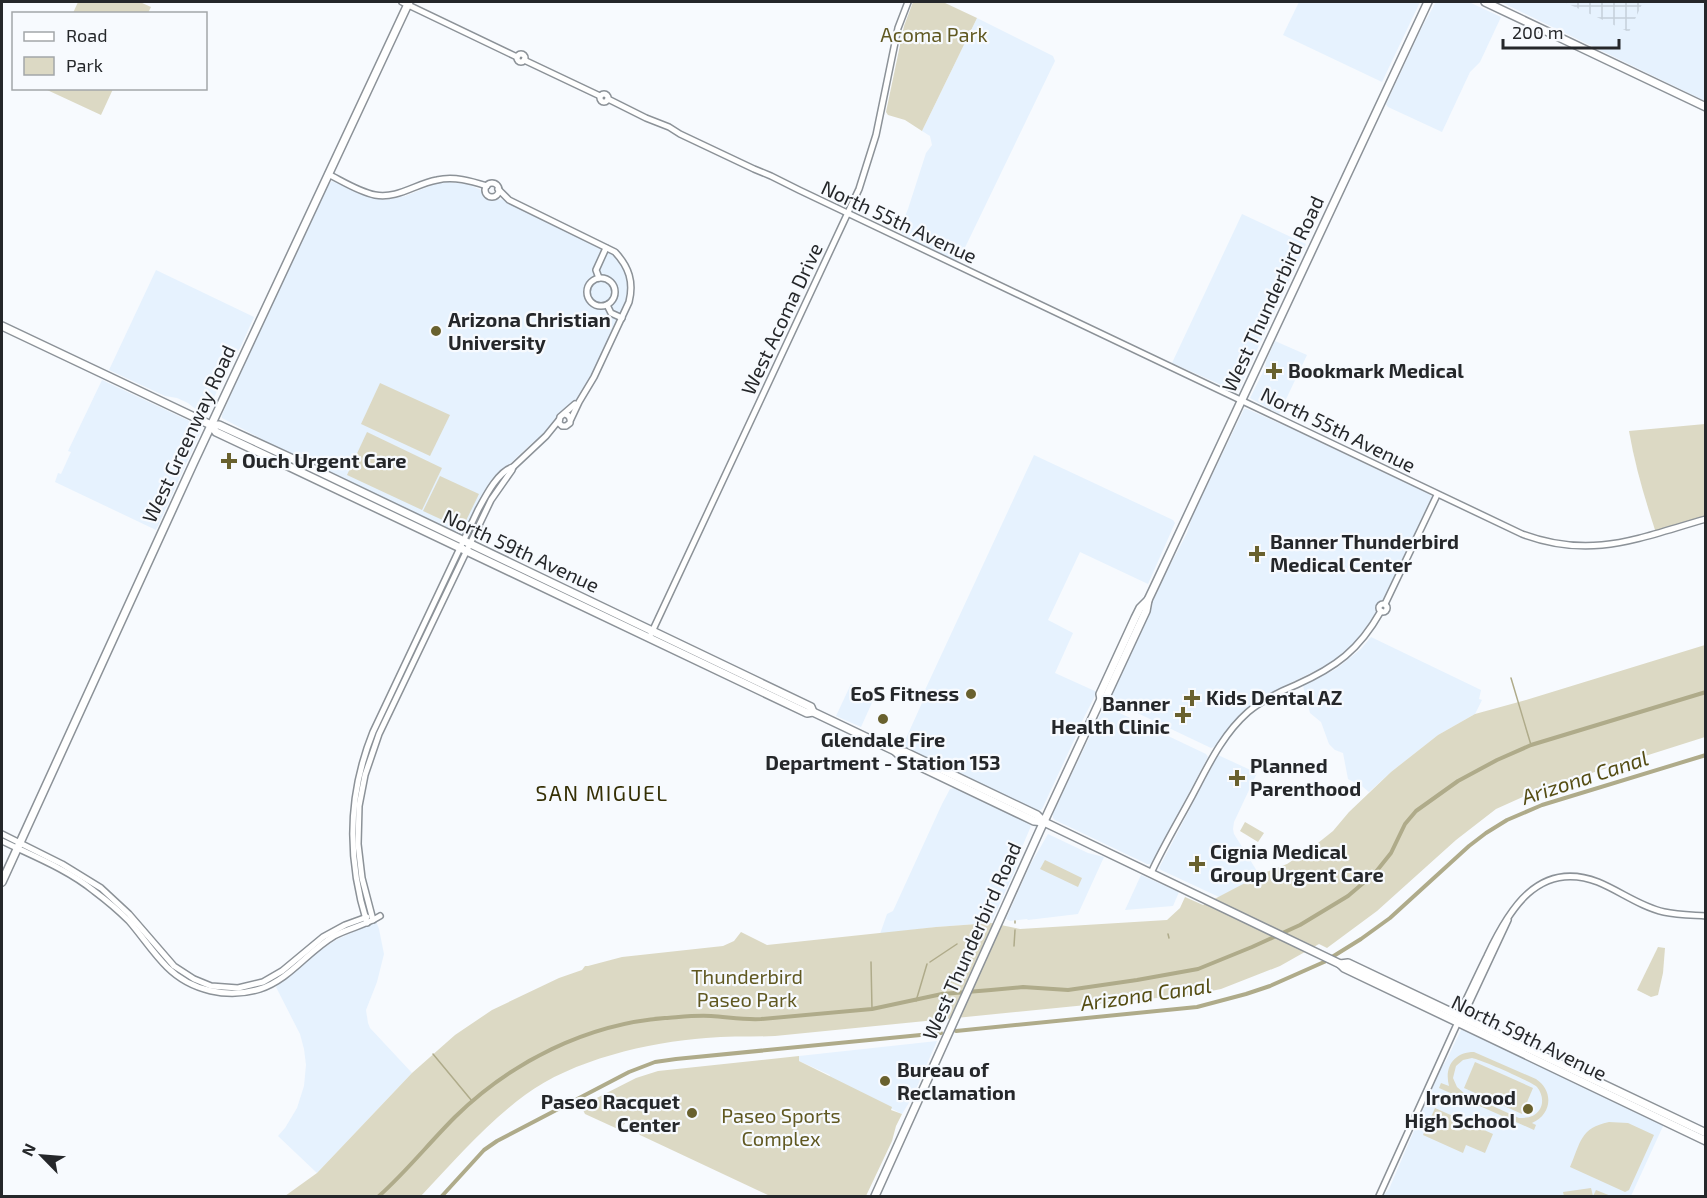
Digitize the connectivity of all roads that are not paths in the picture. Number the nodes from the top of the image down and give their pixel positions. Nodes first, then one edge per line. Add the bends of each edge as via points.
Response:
1 (406, 2) edge
2 (908, 2) edge
3 (1428, 2) edge
4 (1485, 2) edge
5 (1706, 107) edge
6 (328, 174) junction
7 (486, 188) junction
8 (498, 189) junction
9 (494, 197) junction
10 (509, 200) junction
11 (848, 213) junction
12 (606, 248) junction
13 (599, 278) junction
14 (607, 305) junction
15 (622, 318) junction
16 (2, 326) edge
17 (1241, 401) junction
18 (579, 402) junction
19 (565, 414) junction
20 (571, 419) junction
21 (559, 420) junction
22 (211, 425) junction
23 (564, 426) junction
24 (546, 436) junction
25 (1437, 495) junction
26 (1706, 519) edge
27 (465, 546) junction
28 (1148, 600) junction
29 (1135, 618) junction
30 (651, 634) junction
31 (1124, 659) junction
32 (1101, 699) junction
33 (895, 751) junction
34 (982, 796) junction
35 (1000, 797) junction
36 (1044, 822) junction
37 (2, 834) edge
38 (2, 842) edge
39 (18, 846) junction
40 (1151, 873) junction
41 (2, 882) edge
42 (1706, 916) edge
43 (1459, 1019) junction
44 (1581, 1074) junction
45 (1568, 1075) junction
46 (1706, 1133) edge
47 (1706, 1141) edge
48 (875, 1197) edge
49 (1379, 1197) edge

1 - 6 main road, West Greenway Road
1 - 11 street, North 55th Avenue via 517,57 522,54 524,60 600,96 605,94 668,130
2 - 11 street, West Acoma Drive via 898,28 870,159
3 - 17 main road, West Thunderbird Road
4 - 5 main road
6 - 7 street via 382,196 437,180 459,179
6 - 22 main road, West Greenway Road
7 - 8 street via 494,184
7 - 9 street via 488,196
8 - 9 street
8 - 10 street
9 - 10 street
10 - 12 street
11 - 17 street, North 55th Avenue
11 - 30 street, West Acoma Drive
12 - 13 street via 596,270
12 - 15 street via 615,252 630,276 632,293
13 - 14 street via 609,280 615,289 614,298
13 - 14 street via 588,286 587,296 593,304
14 - 15 street via 611,313
15 - 18 street
16 - 22 main road, North 59th Avenue
17 - 25 street, North 55th Avenue
17 - 28 main road, West Thunderbird Road
18 - 19 street
18 - 20 street
19 - 20 street
19 - 21 street
20 - 23 street
21 - 23 street
21 - 24 street
22 - 27 main road, North 59th Avenue via 216,432 252,444
22 - 39 main road, West Greenway Road
23 - 24 street
24 - 27 street via 513,467
25 - 26 street, North 55th Avenue via 1522,534 1563,545 1605,546
25 - 40 street via 1385,604 1379,606 1381,611 1363,639 1342,660 1263,701 1240,720 1215,753
27 - 30 main road, North 59th Avenue
27 - 39 street via 374,732 362,766 352,833 356,880 370,919 326,942 277,982 242,993 196,986 170,969 123,915 92,889
28 - 29 main road, West Thunderbird Road
28 - 31 main road, West Thunderbird Road
29 - 31 main road
29 - 32 main road, West Thunderbird Road
30 - 33 main road, North 59th Avenue via 807,713 813,712
31 - 32 main road, West Thunderbird Road via 1106,697
32 - 36 main road, West Thunderbird Road
33 - 34 main road, North 59th Avenue via 902,758
33 - 35 main road, North 59th Avenue via 905,752
34 - 35 main road via 997,800
34 - 36 main road, North 59th Avenue
35 - 36 main road, North 59th Avenue
36 - 40 main road, North 59th Avenue
36 - 48 main road, West Thunderbird Road
37 - 39 street
38 - 39 street
39 - 41 main road, West Greenway Road
40 - 43 main road, North 59th Avenue via 1344,968
42 - 43 street via 1662,912 1601,883 1581,878 1547,881 1534,887 1510,913
43 - 44 main road, North 59th Avenue
43 - 45 main road, North 59th Avenue
43 - 49 street
44 - 45 main road
44 - 46 main road, North 59th Avenue
45 - 47 main road, North 59th Avenue

